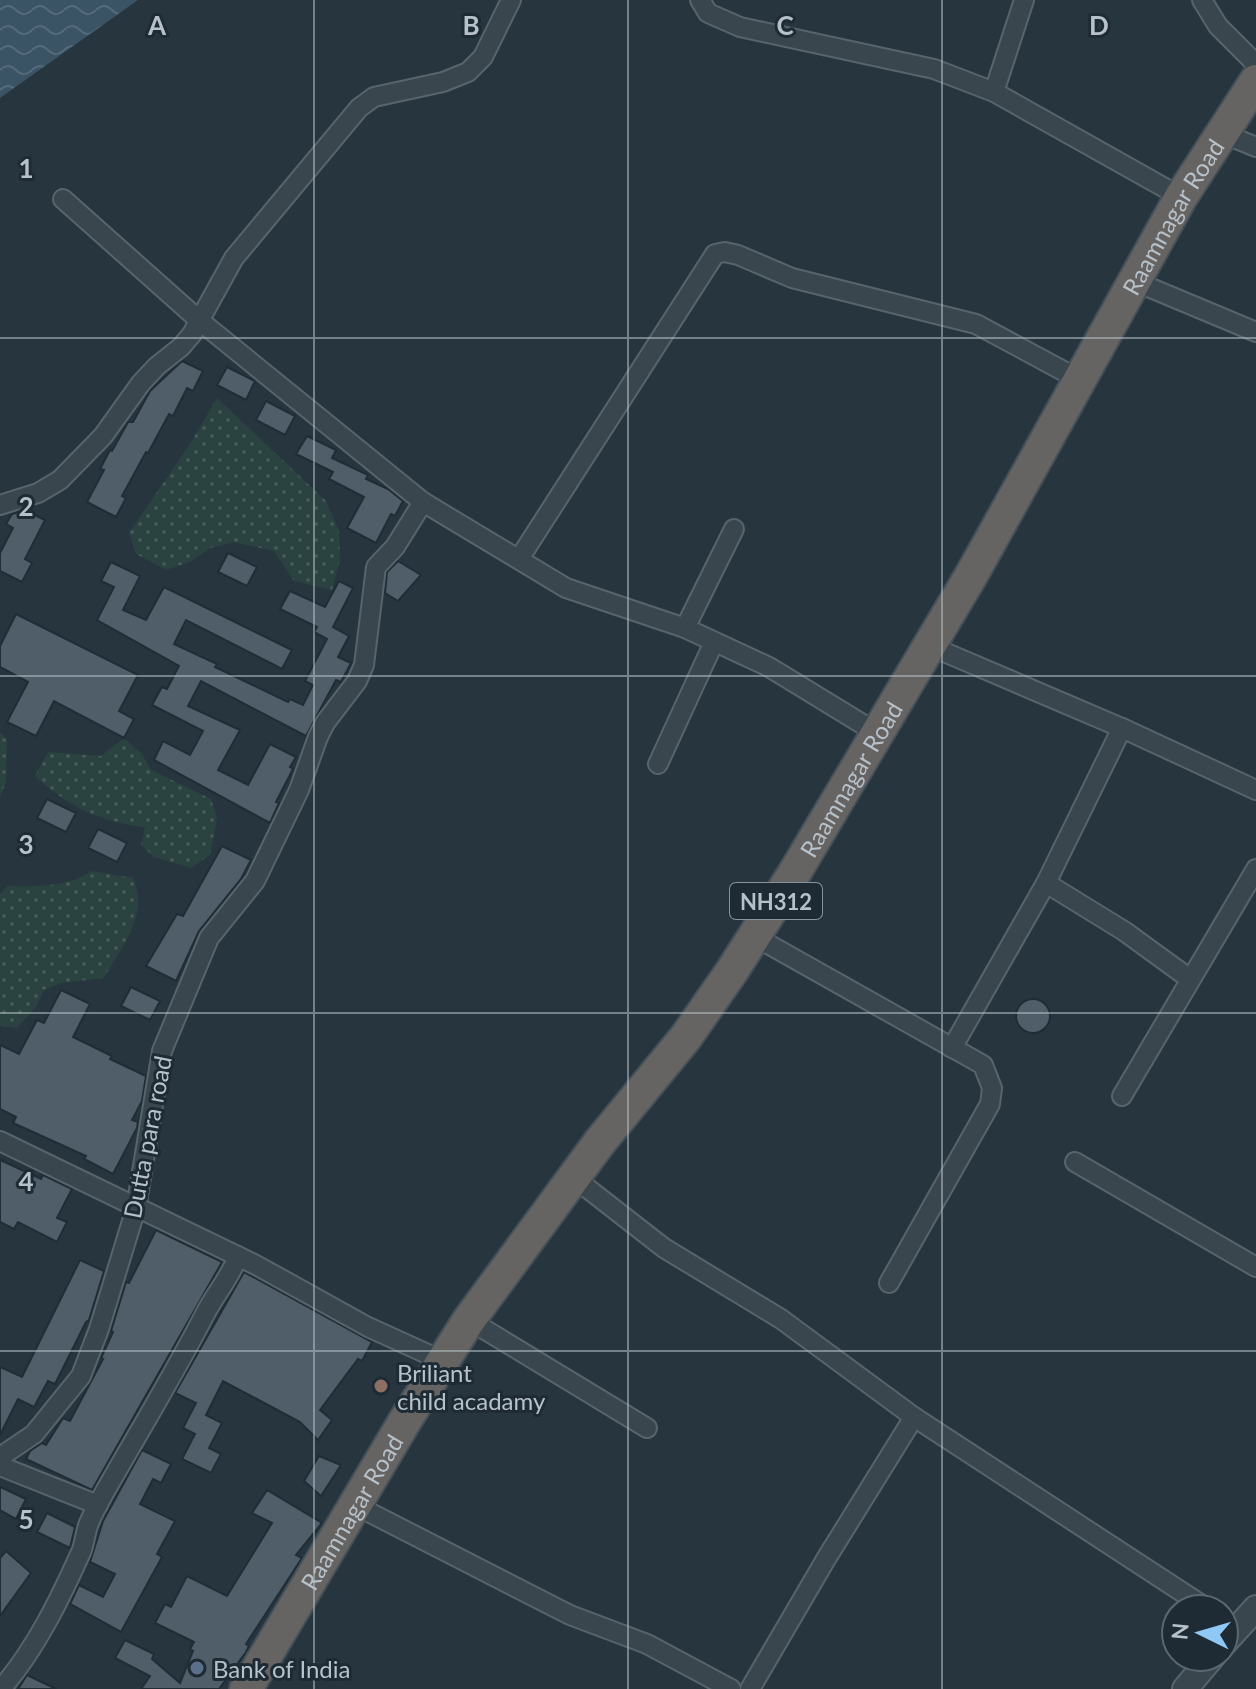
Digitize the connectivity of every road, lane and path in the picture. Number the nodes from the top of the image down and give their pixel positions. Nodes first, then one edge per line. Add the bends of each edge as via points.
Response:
1 (511, 0) edge
2 (700, 0) edge
3 (1024, 0) edge
4 (1202, 0) edge
5 (1256, 64) edge
6 (1256, 81) edge
7 (994, 92) junction
8 (1222, 133) junction
9 (1256, 147) edge
10 (1181, 197) junction
11 (63, 199) dead end
12 (1134, 281) junction
13 (200, 321) junction
14 (1256, 332) edge
15 (1080, 380) junction
16 (423, 502) junction
17 (0, 505) edge
18 (734, 529) dead end
19 (519, 559) junction
20 (685, 628) junction
21 (714, 642) junction
22 (930, 646) junction
23 (1122, 728) junction
24 (877, 733) junction
25 (658, 764) dead end
26 (1256, 790) edge
27 (1256, 869) edge
28 (1046, 883) junction
29 (754, 936) junction
30 (1190, 979) junction
31 (952, 1048) junction
32 (1122, 1096) dead end
33 (0, 1141) edge
34 (1075, 1162) dead end
35 (573, 1177) junction
36 (136, 1208) junction
37 (238, 1256) junction
38 (1256, 1267) edge
39 (889, 1283) dead end
40 (469, 1320) junction
41 (443, 1361) junction
42 (914, 1417) junction
43 (647, 1428) dead end
44 (0, 1457) edge
45 (0, 1466) edge
46 (98, 1505) junction
47 (355, 1505) junction
48 (1184, 1593) edge
49 (1256, 1608) edge
50 (1240, 1621) edge
51 (1198, 1673) edge
52 (1, 1689) edge
53 (246, 1689) edge
54 (731, 1689) edge
55 (750, 1689) edge
56 (1185, 1689) edge

1 - 13 street via 483,57 468,72 374,97 359,108 234,258
2 - 7 street via 708,13 740,27 934,69
3 - 7 street
4 - 5 street via 1218,26
6 - 8 highway, Raamnagar Road / NH312
7 - 10 street
8 - 9 street
8 - 10 highway, Raamnagar Road / NH312
10 - 12 highway, Raamnagar Road / NH312
11 - 13 street
12 - 14 street
12 - 15 highway, Raamnagar Road / NH312
13 - 16 street
13 - 17 street via 60,480
15 - 19 street via 976,324 792,278 738,255 715,254
15 - 22 highway, Raamnagar Road / NH312
16 - 19 street
16 - 36 street, Dutta para road via 376,567 364,665 357,681 321,730 255,881 209,938 162,1051
18 - 20 street
19 - 20 street via 566,588
20 - 21 street
21 - 24 street via 769,667
21 - 25 street
22 - 23 street
22 - 24 highway, Raamnagar Road / NH312
23 - 26 street
23 - 28 street
24 - 29 highway, Raamnagar Road / NH312
27 - 30 street
28 - 30 street
28 - 31 street
29 - 31 street
29 - 35 highway, Raamnagar Road / NH312 via 686,1037
30 - 32 street
31 - 39 street via 983,1065 992,1088 990,1104
33 - 36 street
34 - 38 street
35 - 40 highway, Raamnagar Road / NH312
35 - 42 street via 664,1248 781,1319
36 - 37 street
36 - 44 street, Dutta para road via 81,1376 34,1434
37 - 41 street
37 - 46 street
40 - 41 highway, Raamnagar Road / NH312
40 - 43 street
41 - 47 highway, Raamnagar Road / NH312
42 - 48 street
42 - 55 street
45 - 46 street
46 - 52 street via 65,1585
47 - 53 highway, Raamnagar Road / NH312
47 - 54 street via 570,1615 647,1644
49 - 50 street
51 - 56 street

